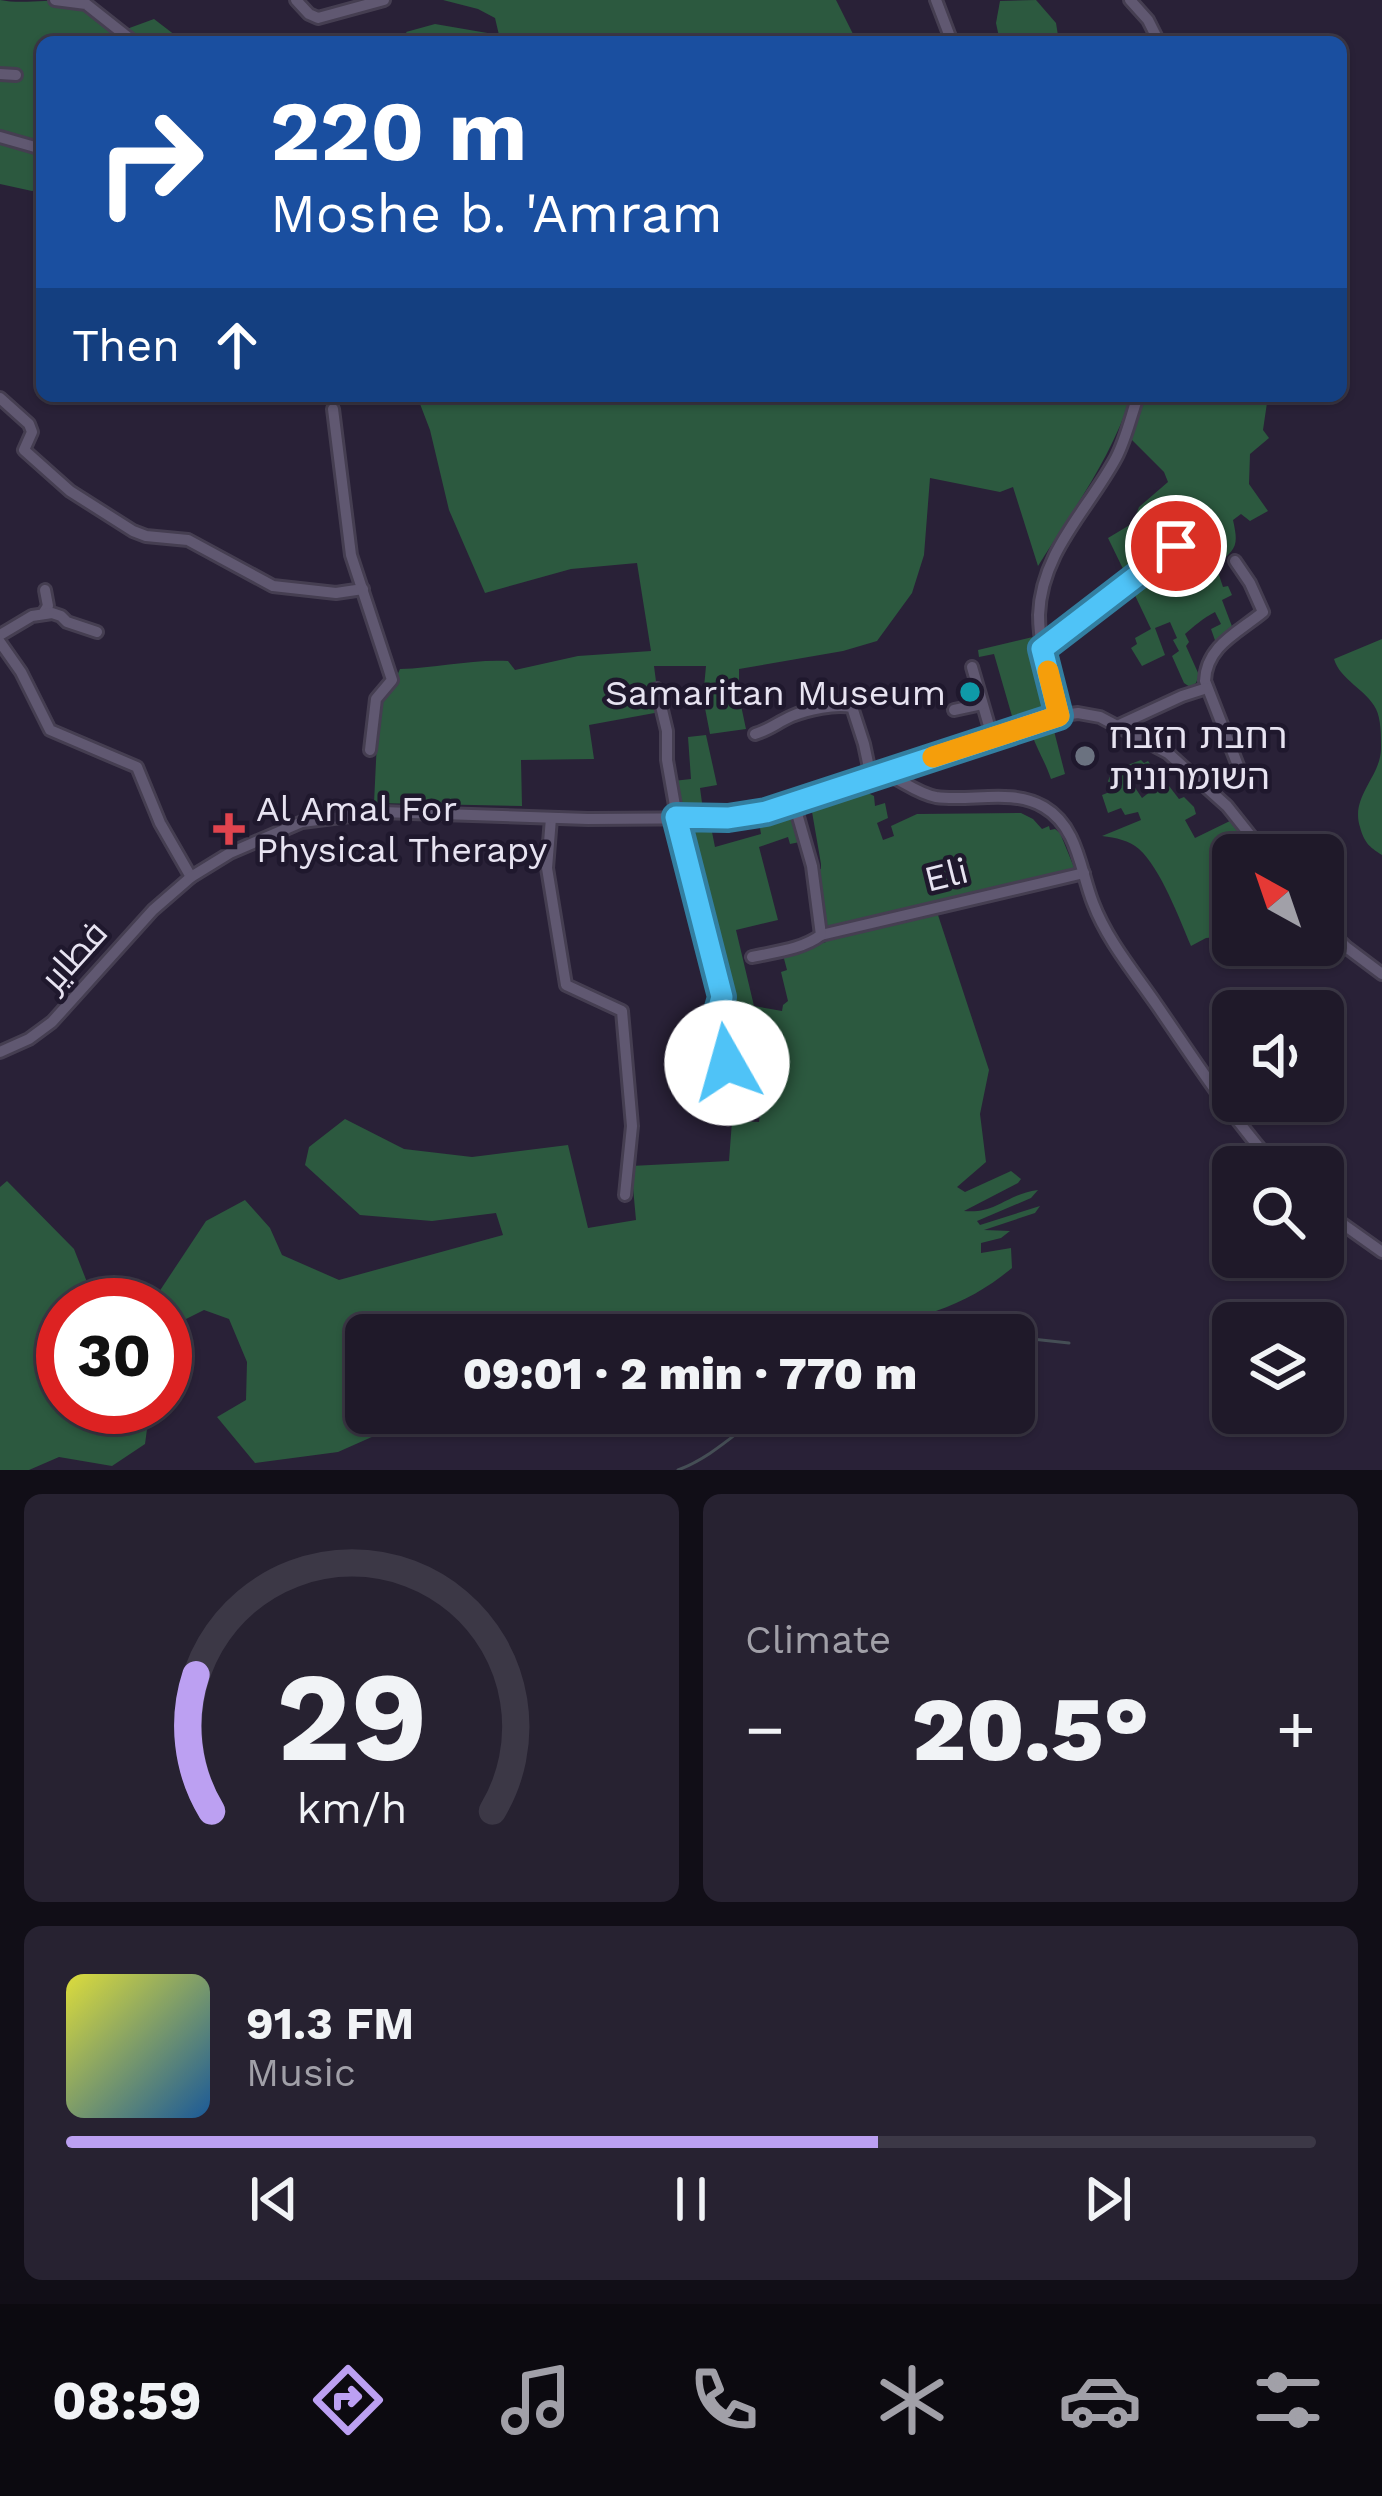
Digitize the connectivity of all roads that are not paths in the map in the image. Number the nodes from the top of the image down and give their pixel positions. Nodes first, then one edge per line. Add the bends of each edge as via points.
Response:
1 (55, 0) edge
2 (296, 0) edge
3 (384, 0) edge
4 (936, 0) edge
5 (1130, 0) edge
6 (126, 36) edge
7 (950, 36) edge
8 (1156, 36) edge
9 (0, 74) edge
10 (16, 75) dead end
11 (0, 137) edge
12 (36, 146) edge
13 (0, 398) edge
14 (1136, 402) edge
15 (333, 409) dead end
16 (1176, 546) dead end
17 (1234, 561) dead end
18 (363, 589) junction
19 (45, 590) dead end
20 (43, 614) junction
21 (97, 632) dead end
22 (0, 639) edge
23 (1042, 649) junction
24 (972, 667) dead end
25 (657, 688) dead end
26 (1207, 688) junction
27 (982, 704) junction
28 (954, 710) dead end
29 (1059, 716) junction
30 (1117, 726) junction
31 (754, 734) dead end
32 (992, 736) junction
33 (370, 750) dead end
34 (877, 776) junction
35 (1244, 781) dead end
36 (794, 803) junction
37 (676, 817) junction
38 (551, 818) junction
39 (1249, 834) edge
40 (1084, 873) junction
41 (186, 881) junction
42 (821, 935) junction
43 (1344, 945) edge
44 (752, 957) dead end
45 (1382, 974) edge
46 (722, 1033) junction
47 (0, 1052) edge
48 (1259, 1146) edge
49 (625, 1196) dead end
50 (1344, 1225) edge
51 (1382, 1252) edge

1 - 6 street via 86,4
2 - 3 street via 318,18
4 - 7 street
5 - 8 street
9 - 10 street
11 - 12 street
13 - 18 street via 29,424 24,450 133,531 188,540 274,586
14 - 23 street via 1118,455 1043,582
15 - 18 street via 351,555
16 - 23 street
17 - 26 street via 1263,612 1214,652
18 - 33 street via 392,680 376,699
19 - 20 street
20 - 21 street
20 - 22 street
22 - 41 street via 50,730 137,767
23 - 29 street
24 - 27 street
25 - 37 street
26 - 30 street
26 - 35 street
27 - 28 street
27 - 32 street
29 - 30 street via 1093,714
29 - 32 street, فطاير
30 - 39 street via 1168,752
31 - 34 street via 792,716 852,707
32 - 34 street, فطاير
34 - 36 street, فطاير
34 - 40 street via 931,796 1042,806 1066,829
36 - 37 street, فطاير via 738,818
36 - 42 street
37 - 38 street, فطاير
37 - 46 street via 722,997
38 - 41 street, فطاير via 378,812 308,821
38 - 49 street via 548,868 566,985 622,1011 632,1126
40 - 42 street, Eli
40 - 48 street via 1112,938
41 - 47 street, فطاير via 52,1022
42 - 44 street, Eli
43 - 45 street
46 - 46 street via 680,1036 681,1073 722,1072
50 - 51 street

